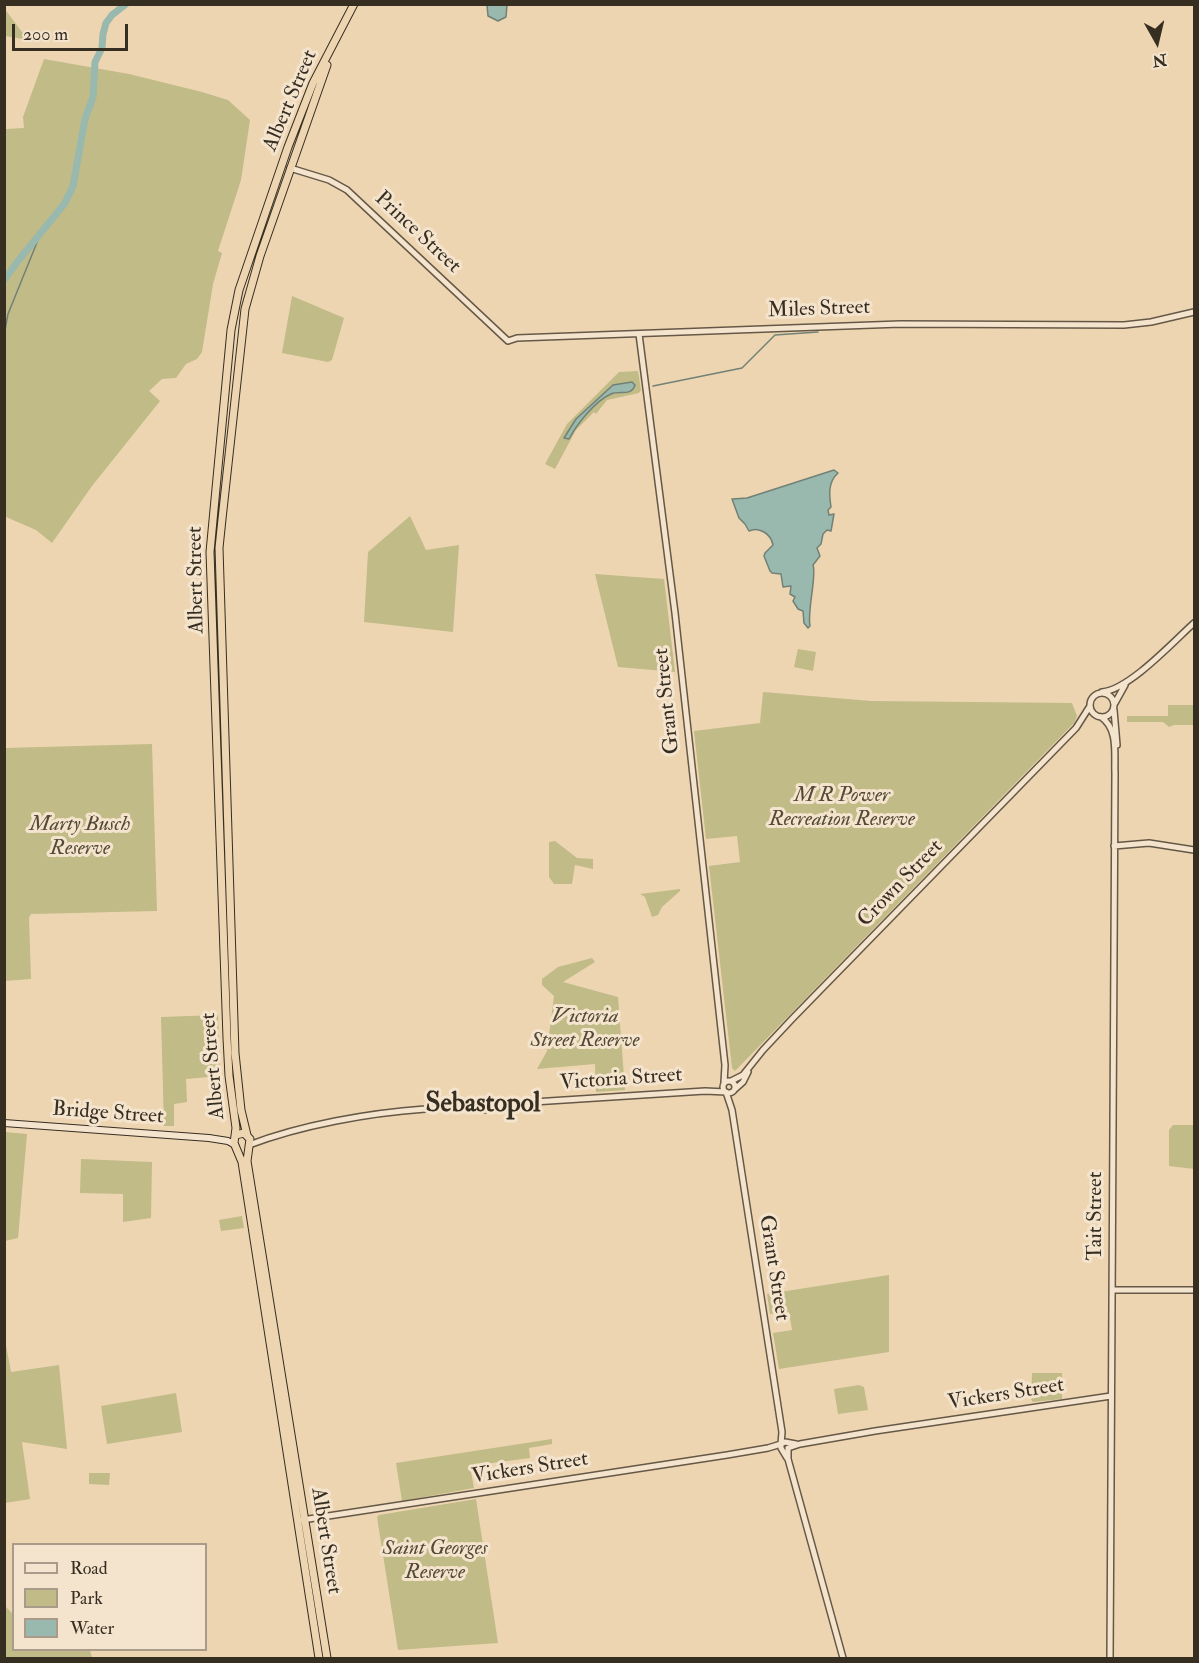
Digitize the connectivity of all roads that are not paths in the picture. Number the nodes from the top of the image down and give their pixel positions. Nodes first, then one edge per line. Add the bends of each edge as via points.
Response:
1 (354, 4) edge
2 (335, 43) junction
3 (290, 168) junction
4 (1194, 312) edge
5 (639, 334) junction
6 (508, 341) joint
7 (225, 407) junction
8 (233, 408) junction
9 (1194, 622) edge
10 (1127, 682) junction
11 (1102, 693) junction
12 (1090, 706) junction
13 (1114, 706) junction
14 (1100, 716) junction
15 (1076, 728) junction
16 (1115, 773) junction
17 (1114, 846) junction
18 (1194, 850) edge
19 (752, 1065) junction
20 (728, 1083) junction
21 (705, 1091) junction
22 (734, 1091) junction
23 (726, 1092) junction
24 (487, 1101) junction
25 (479, 1102) junction
26 (502, 1104) junction
27 (464, 1106) junction
28 (479, 1109) junction
29 (487, 1109) junction
30 (732, 1110) junction
31 (4, 1123) edge
32 (236, 1135) junction
33 (248, 1135) junction
34 (273, 1137) junction
35 (209, 1138) junction
36 (249, 1145) junction
37 (236, 1146) junction
38 (1112, 1290) junction
39 (1194, 1290) edge
40 (1111, 1396) junction
41 (784, 1446) junction
42 (302, 1520) junction
43 (319, 1659) edge
44 (327, 1659) edge
45 (843, 1659) edge
46 (1110, 1659) edge

1 - 2 highway, Albert Street
2 - 3 highway, Albert Street
2 - 7 highway, Albert Street via 313,83 292,137 239,290 231,330
3 - 6 street, Prince Street via 347,190
3 - 8 highway, Albert Street via 245,309
4 - 5 street, Miles Street via 1133,325 900,324
5 - 6 street, Miles Street
5 - 20 street, Grant Street
7 - 8 highway
7 - 32 highway, Albert Street via 210,552 227,1038
8 - 33 highway, Albert Street via 219,548 235,1053
9 - 10 street
10 - 11 street
10 - 13 street
11 - 12 street via 1093,698
11 - 13 street via 1110,695
12 - 14 street
12 - 15 street, Crown Street
13 - 14 street via 1110,714
13 - 16 street, Tait Street
14 - 15 street, Crown Street
14 - 16 street, Tait Street via 1112,730
15 - 19 street, Crown Street
16 - 17 street, Tait Street
17 - 18 street via 1149,843
17 - 38 street, Tait Street
19 - 20 street, Crown Street via 740,1078
19 - 22 street, Crown Street
20 - 21 street, Victoria Street
20 - 22 street via 735,1085
20 - 23 street, Grant Street
21 - 23 street, Victoria Street
21 - 26 street, Victoria Street
22 - 23 street, Victoria Street
22 - 30 street, Grant Street
23 - 30 street, Grant Street
24 - 25 street
24 - 26 street, Victoria Street
24 - 29 street
25 - 27 street
25 - 28 street
26 - 29 street, Victoria Street
27 - 28 street
27 - 34 street via 365,1115
28 - 29 street
30 - 41 street, Grant Street
31 - 35 main road, Bridge Street
32 - 33 highway
32 - 35 main road
32 - 37 highway
33 - 34 street
33 - 36 highway
34 - 36 street
35 - 37 main road
36 - 37 highway via 244,1149
36 - 42 highway, Albert Street via 247,1161
37 - 42 highway, Albert Street
38 - 39 street
38 - 40 street, Tait Street
40 - 41 street, Vickers Street
40 - 46 street, Tait Street
41 - 42 street, Vickers Street
41 - 45 street, Grant Street
42 - 43 highway, Albert Street
42 - 44 highway, Albert Street

